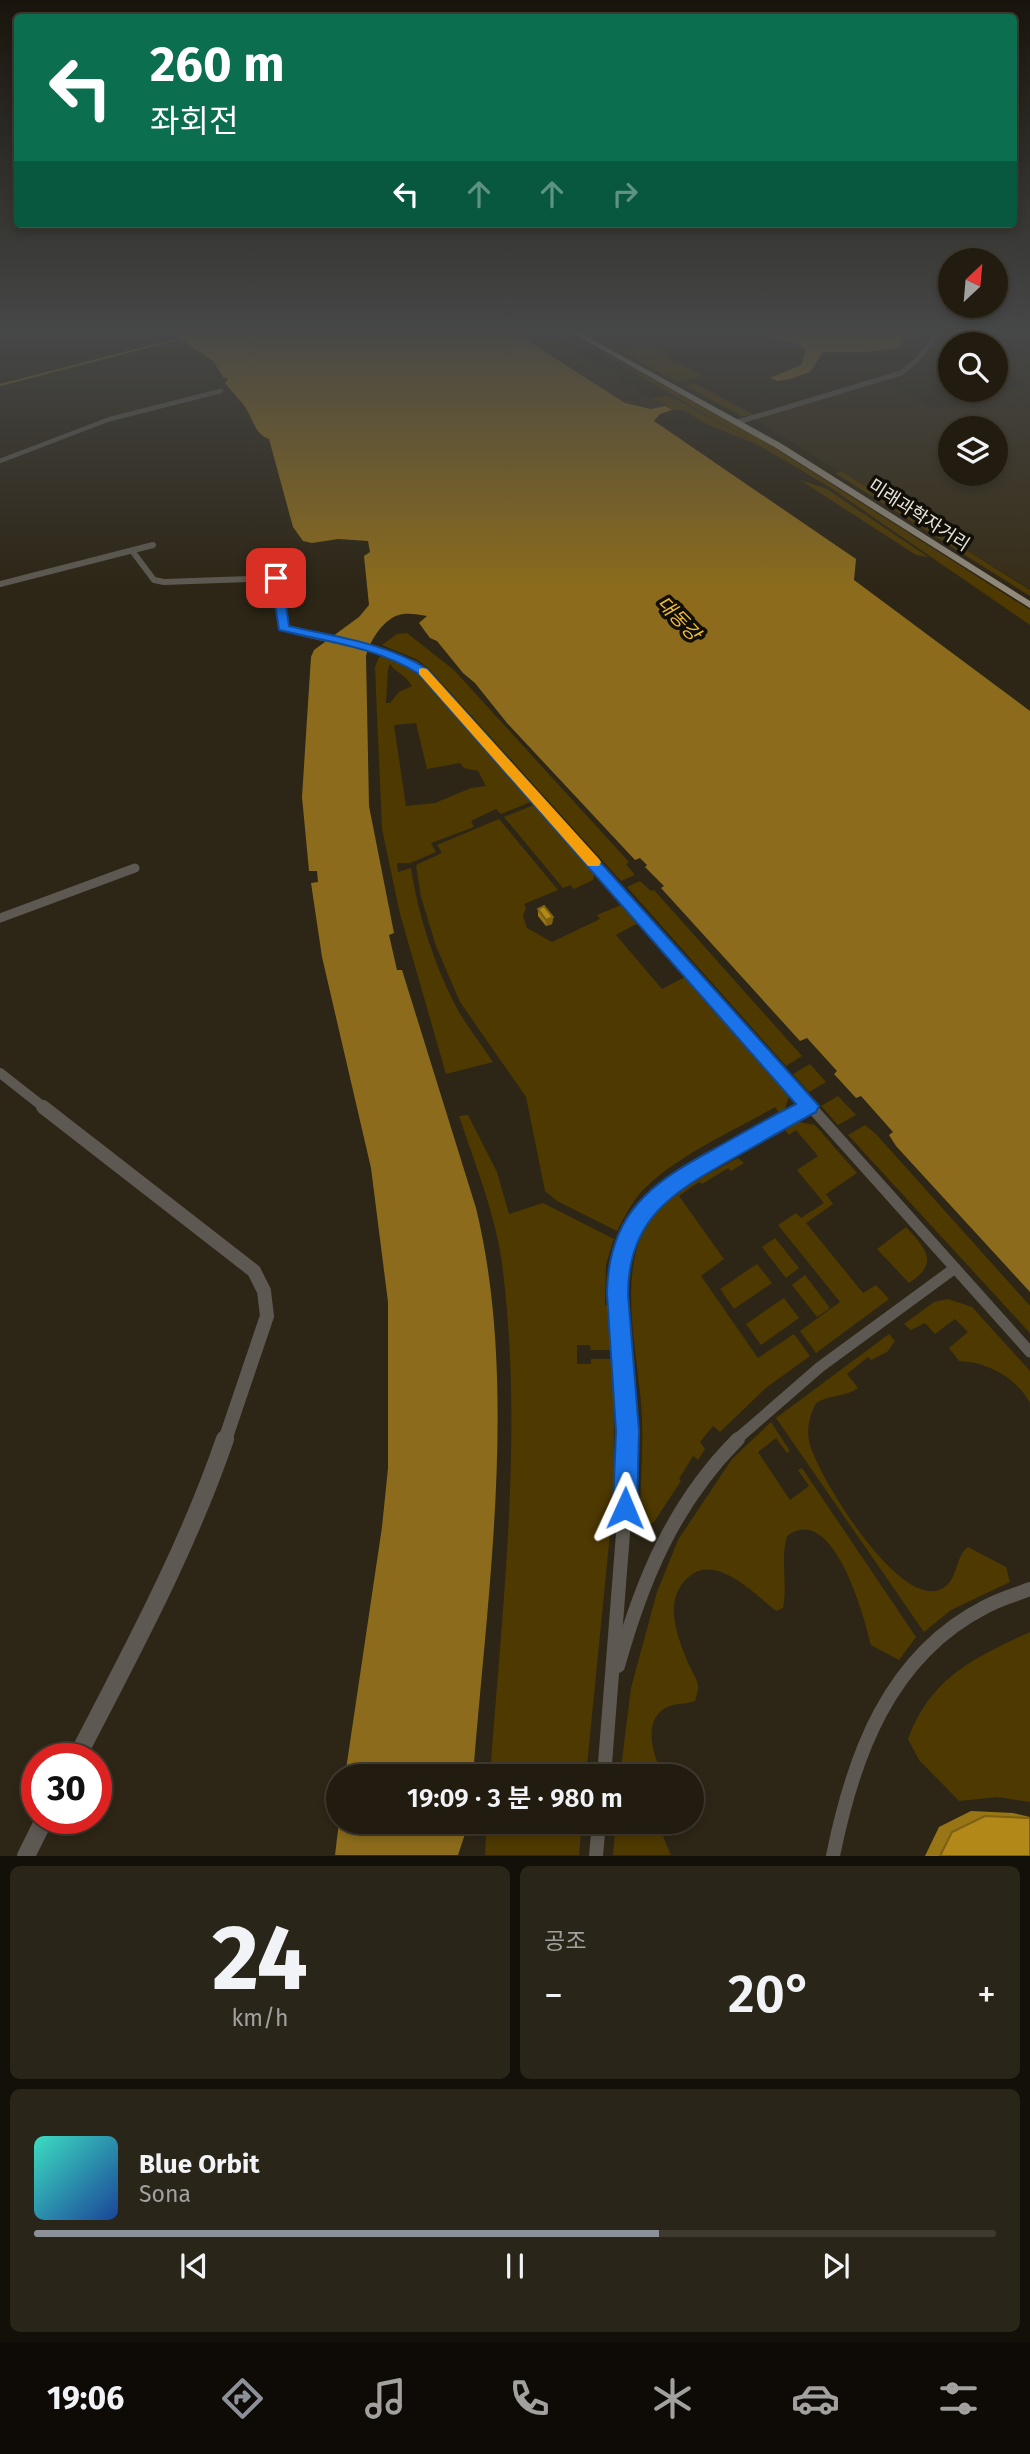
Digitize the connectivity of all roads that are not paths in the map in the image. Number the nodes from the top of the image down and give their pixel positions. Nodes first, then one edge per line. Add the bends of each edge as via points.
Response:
1 (119, 417) edge
2 (728, 417) edge
3 (756, 417) edge
4 (738, 422) junction
5 (0, 461) edge
6 (153, 545) dead end
7 (133, 552) junction
8 (0, 584) edge
9 (1030, 605) edge
10 (135, 868) dead end
11 (0, 918) edge
12 (0, 1073) edge
13 (810, 1106) junction
14 (955, 1268) junction
15 (1030, 1352) edge
16 (1030, 1589) edge
17 (613, 1684) junction
18 (84, 1743) edge
19 (605, 1764) edge
20 (37, 1834) edge
21 (598, 1834) edge
22 (26, 1856) edge
23 (596, 1856) edge
24 (833, 1856) edge

1 - 5 street
2 - 4 main road, 미래과학자거리
3 - 4 street
4 - 9 main road, 미래과학자거리
6 - 7 street
7 - 8 street
7 - 13 street via 154,580 164,582 276,578 284,628 401,657 423,672
10 - 11 street
12 - 18 street via 254,1272 264,1291 267,1316 234,1419 160,1595
13 - 14 street
13 - 17 street via 676,1180 650,1202 626,1239 617,1299 627,1431
14 - 15 street
14 - 17 street via 766,1412 698,1483 648,1573
16 - 24 street via 953,1625 893,1686 870,1724 858,1756
17 - 19 street
20 - 22 street
21 - 23 street

